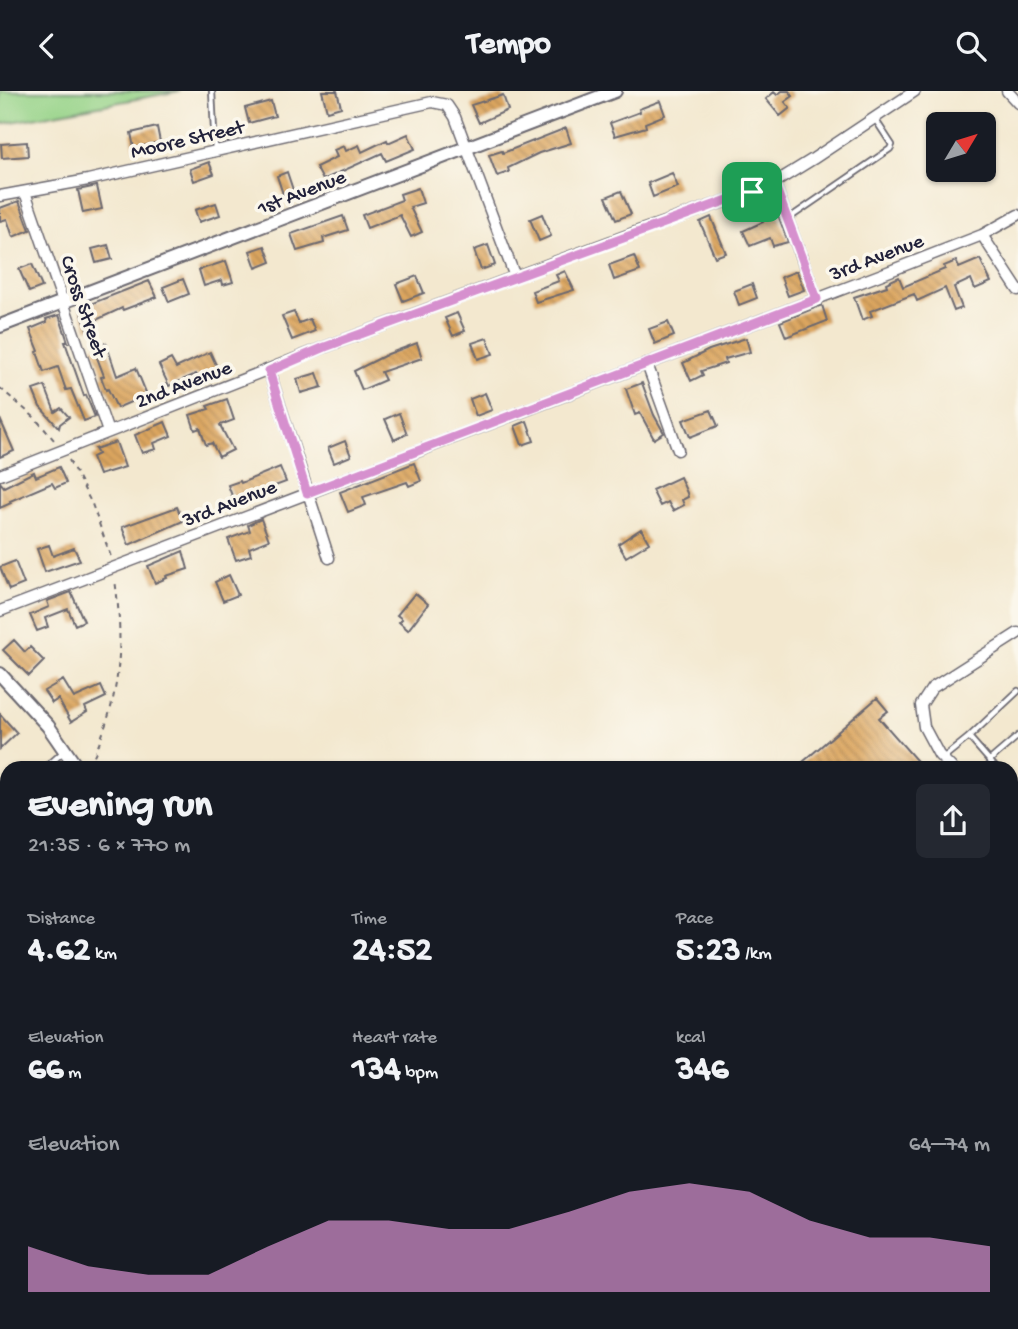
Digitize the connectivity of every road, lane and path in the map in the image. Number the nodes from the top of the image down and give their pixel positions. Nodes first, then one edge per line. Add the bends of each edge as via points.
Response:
1 (212, 91) edge
2 (615, 91) edge
3 (915, 91) edge
4 (1007, 91) edge
5 (1018, 103) edge
6 (875, 119) junction
7 (466, 148) junction
8 (215, 152) junction
9 (774, 183) junction
10 (25, 192) junction
11 (0, 196) edge
12 (1018, 215) edge
13 (787, 219) junction
14 (982, 235) junction
15 (514, 277) junction
16 (1018, 290) edge
17 (817, 299) junction
18 (64, 302) junction
19 (0, 326) edge
20 (647, 364) junction
21 (269, 371) junction
22 (108, 432) junction
23 (678, 450) dead end
24 (0, 475) edge
25 (307, 493) junction
26 (329, 558) dead end
27 (0, 611) edge
28 (1018, 633) edge
29 (0, 674) edge
30 (1018, 691) edge
31 (1018, 736) edge
32 (969, 737) junction
33 (66, 750) junction
34 (943, 758) junction
35 (990, 760) joint
36 (53, 761) edge
37 (72, 761) edge
38 (946, 761) edge

1 - 8 lane
2 - 7 street, 1st Avenue
3 - 6 street, 2nd Avenue
4 - 5 street
6 - 9 street, 2nd Avenue
6 - 13 lane via 890,149
7 - 8 street, Moore Street via 447,105 432,102
7 - 15 street, Moore Street
7 - 18 street, 1st Avenue
8 - 10 street, Moore Street
9 - 13 street
9 - 15 street, 2nd Avenue
10 - 11 street, Moore Street
10 - 18 street, Cross Street
12 - 14 street, 3rd Avenue
13 - 17 street
14 - 16 street
14 - 17 street, 3rd Avenue
15 - 21 street, 2nd Avenue
17 - 20 street, 3rd Avenue
18 - 19 street, 1st Avenue
18 - 22 street, Cross Street
20 - 23 street
20 - 25 street, 3rd Avenue
21 - 22 street, 2nd Avenue
21 - 25 street
22 - 24 street, 2nd Avenue
25 - 26 street
25 - 27 street, 3rd Avenue
28 - 34 street via 932,688 921,705 924,727
29 - 33 street
30 - 32 lane
31 - 35 lane
32 - 34 lane
32 - 35 lane
33 - 36 lane
33 - 37 street
34 - 38 street

